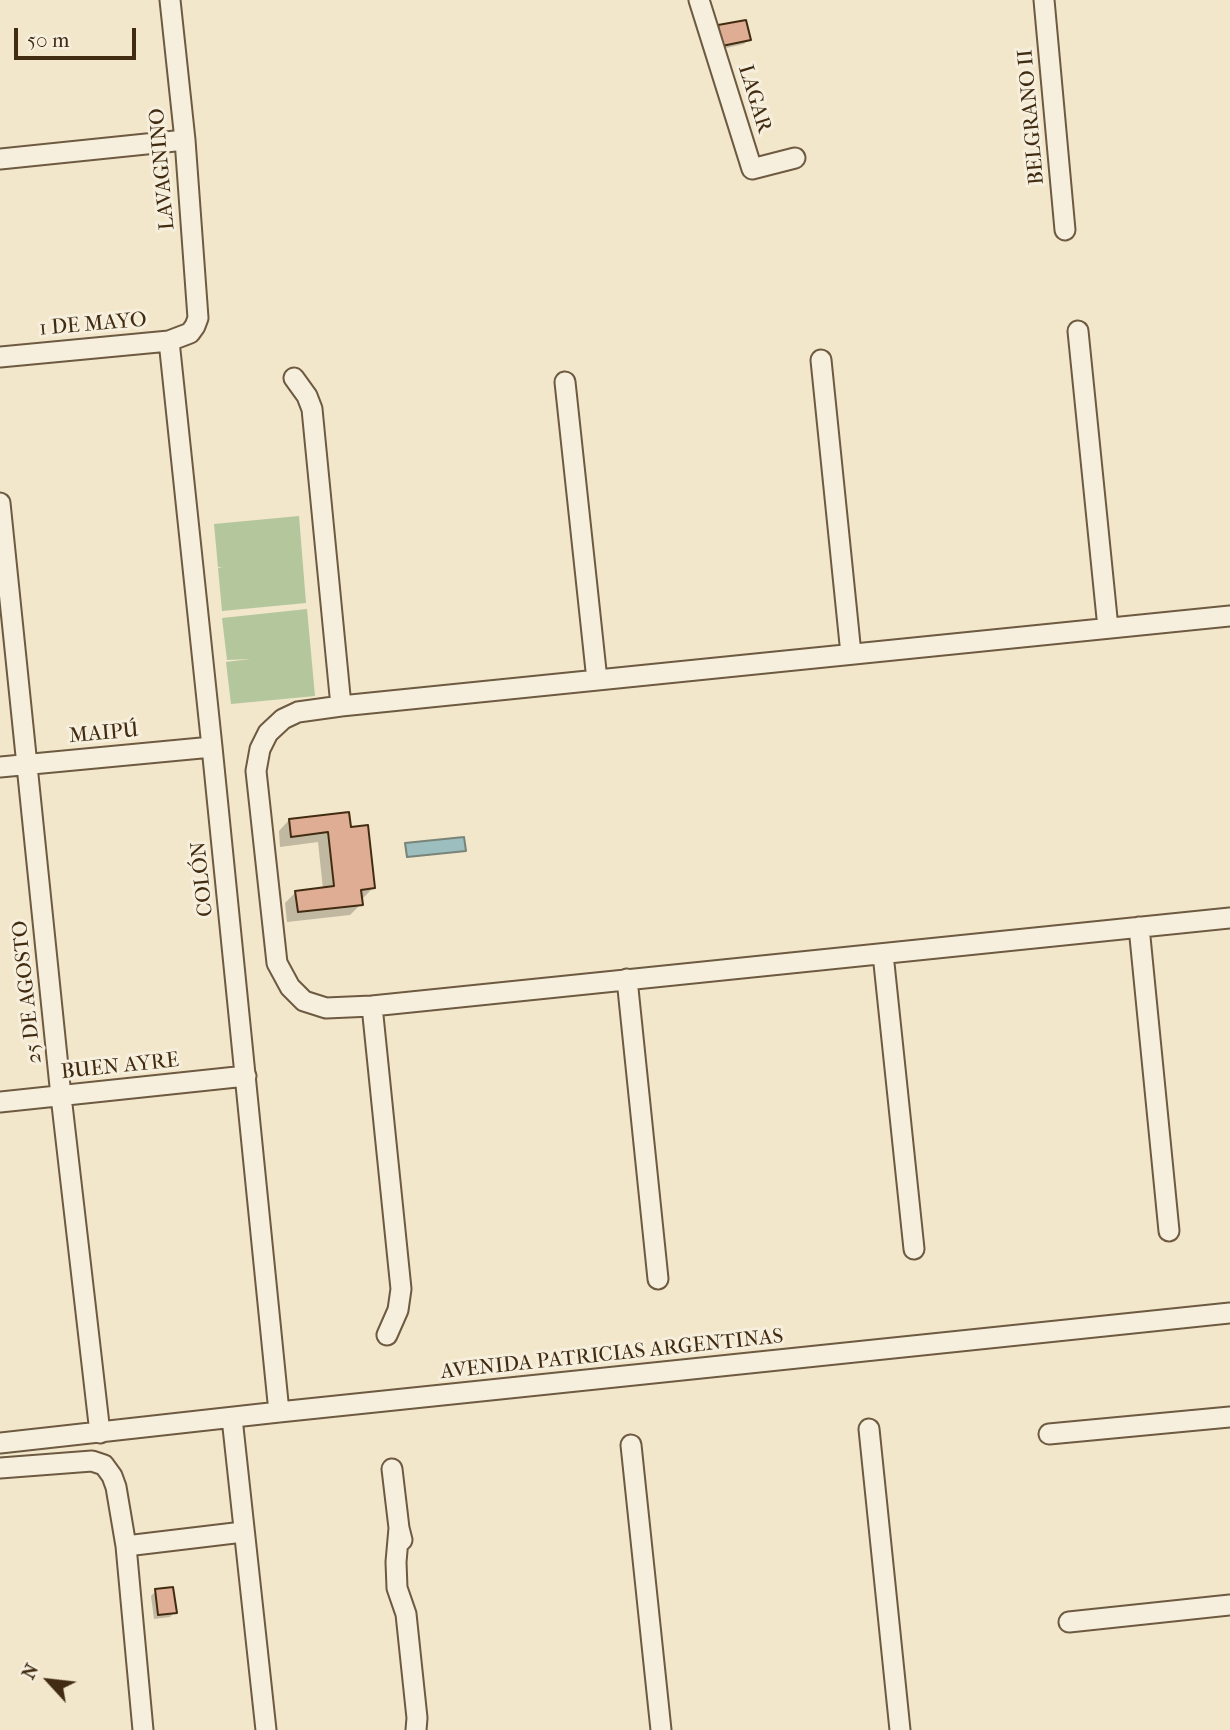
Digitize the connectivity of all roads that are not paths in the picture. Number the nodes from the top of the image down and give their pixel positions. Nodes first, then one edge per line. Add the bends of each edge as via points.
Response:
1 (170, 0) edge
2 (699, 0) edge
3 (1044, 0) edge
4 (184, 141) junction
5 (0, 159) edge
6 (795, 159) dead end
7 (1065, 230) dead end
8 (1078, 331) dead end
9 (190, 333) joint
10 (169, 341) junction
11 (0, 357) edge
12 (821, 360) dead end
13 (294, 378) dead end
14 (565, 382) dead end
15 (0, 503) edge
16 (1230, 616) edge
17 (1108, 628) junction
18 (851, 654) junction
19 (597, 680) junction
20 (341, 706) junction
21 (212, 747) junction
22 (27, 764) junction
23 (0, 767) edge
24 (1230, 918) edge
25 (1139, 927) junction
26 (883, 954) junction
27 (627, 979) junction
28 (372, 1006) junction
29 (246, 1076) junction
30 (61, 1096) junction
31 (0, 1102) edge
32 (1169, 1231) dead end
33 (914, 1249) dead end
34 (658, 1279) dead end
35 (1230, 1314) edge
36 (387, 1335) dead end
37 (279, 1412) junction
38 (1230, 1417) edge
39 (232, 1418) junction
40 (869, 1429) dead end
41 (100, 1433) junction
42 (1049, 1434) dead end
43 (0, 1443) edge
44 (631, 1445) dead end
45 (0, 1468) edge
46 (392, 1469) dead end
47 (243, 1532) junction
48 (126, 1546) junction
49 (1230, 1605) edge
50 (1069, 1622) dead end
51 (418, 1726) edge
52 (143, 1730) edge
53 (266, 1730) edge
54 (660, 1730) edge
55 (900, 1730) edge

1 - 4 street, LAVAGNINO
2 - 6 street, LAGAR via 752,169
3 - 7 street, BELGRANO II
4 - 5 street
4 - 9 street, LAVAGNINO via 198,318
8 - 17 street
9 - 10 street, 1 DE MAYO
10 - 11 street, 1 DE MAYO
10 - 21 street, COLÓN
12 - 18 street
13 - 20 street via 312,409
14 - 19 street
15 - 22 street, 25 DE AGOSTO
16 - 17 street
17 - 18 street
18 - 19 street
19 - 20 street
20 - 28 street via 298,712 268,733 260,750 257,785 277,963 304,1001 326,1008
21 - 22 street, MAIPÚ
21 - 29 street, COLÓN
22 - 23 street, MAIPÚ
22 - 30 street, 25 DE AGOSTO
24 - 25 street
25 - 26 street
25 - 32 street
26 - 27 street
26 - 33 street
27 - 28 street
27 - 34 street
28 - 36 street via 401,1289
29 - 30 street, BUEN AYRE
29 - 37 street, COLÓN
30 - 31 street, BUEN AYRE
30 - 41 street, 25 DE AGOSTO
35 - 37 street, AVENIDA PATRICIAS ARGENTINAS
37 - 39 street, AVENIDA PATRICIAS ARGENTINAS
38 - 42 street
39 - 41 street, AVENIDA PATRICIAS ARGENTINAS
39 - 47 street
40 - 55 street
41 - 43 street, AVENIDA PATRICIAS ARGENTINAS
44 - 54 street
45 - 48 street via 92,1461 104,1465 116,1487
46 - 51 street via 410,1578 406,1614
47 - 48 street
47 - 53 street
48 - 52 street
49 - 50 street

